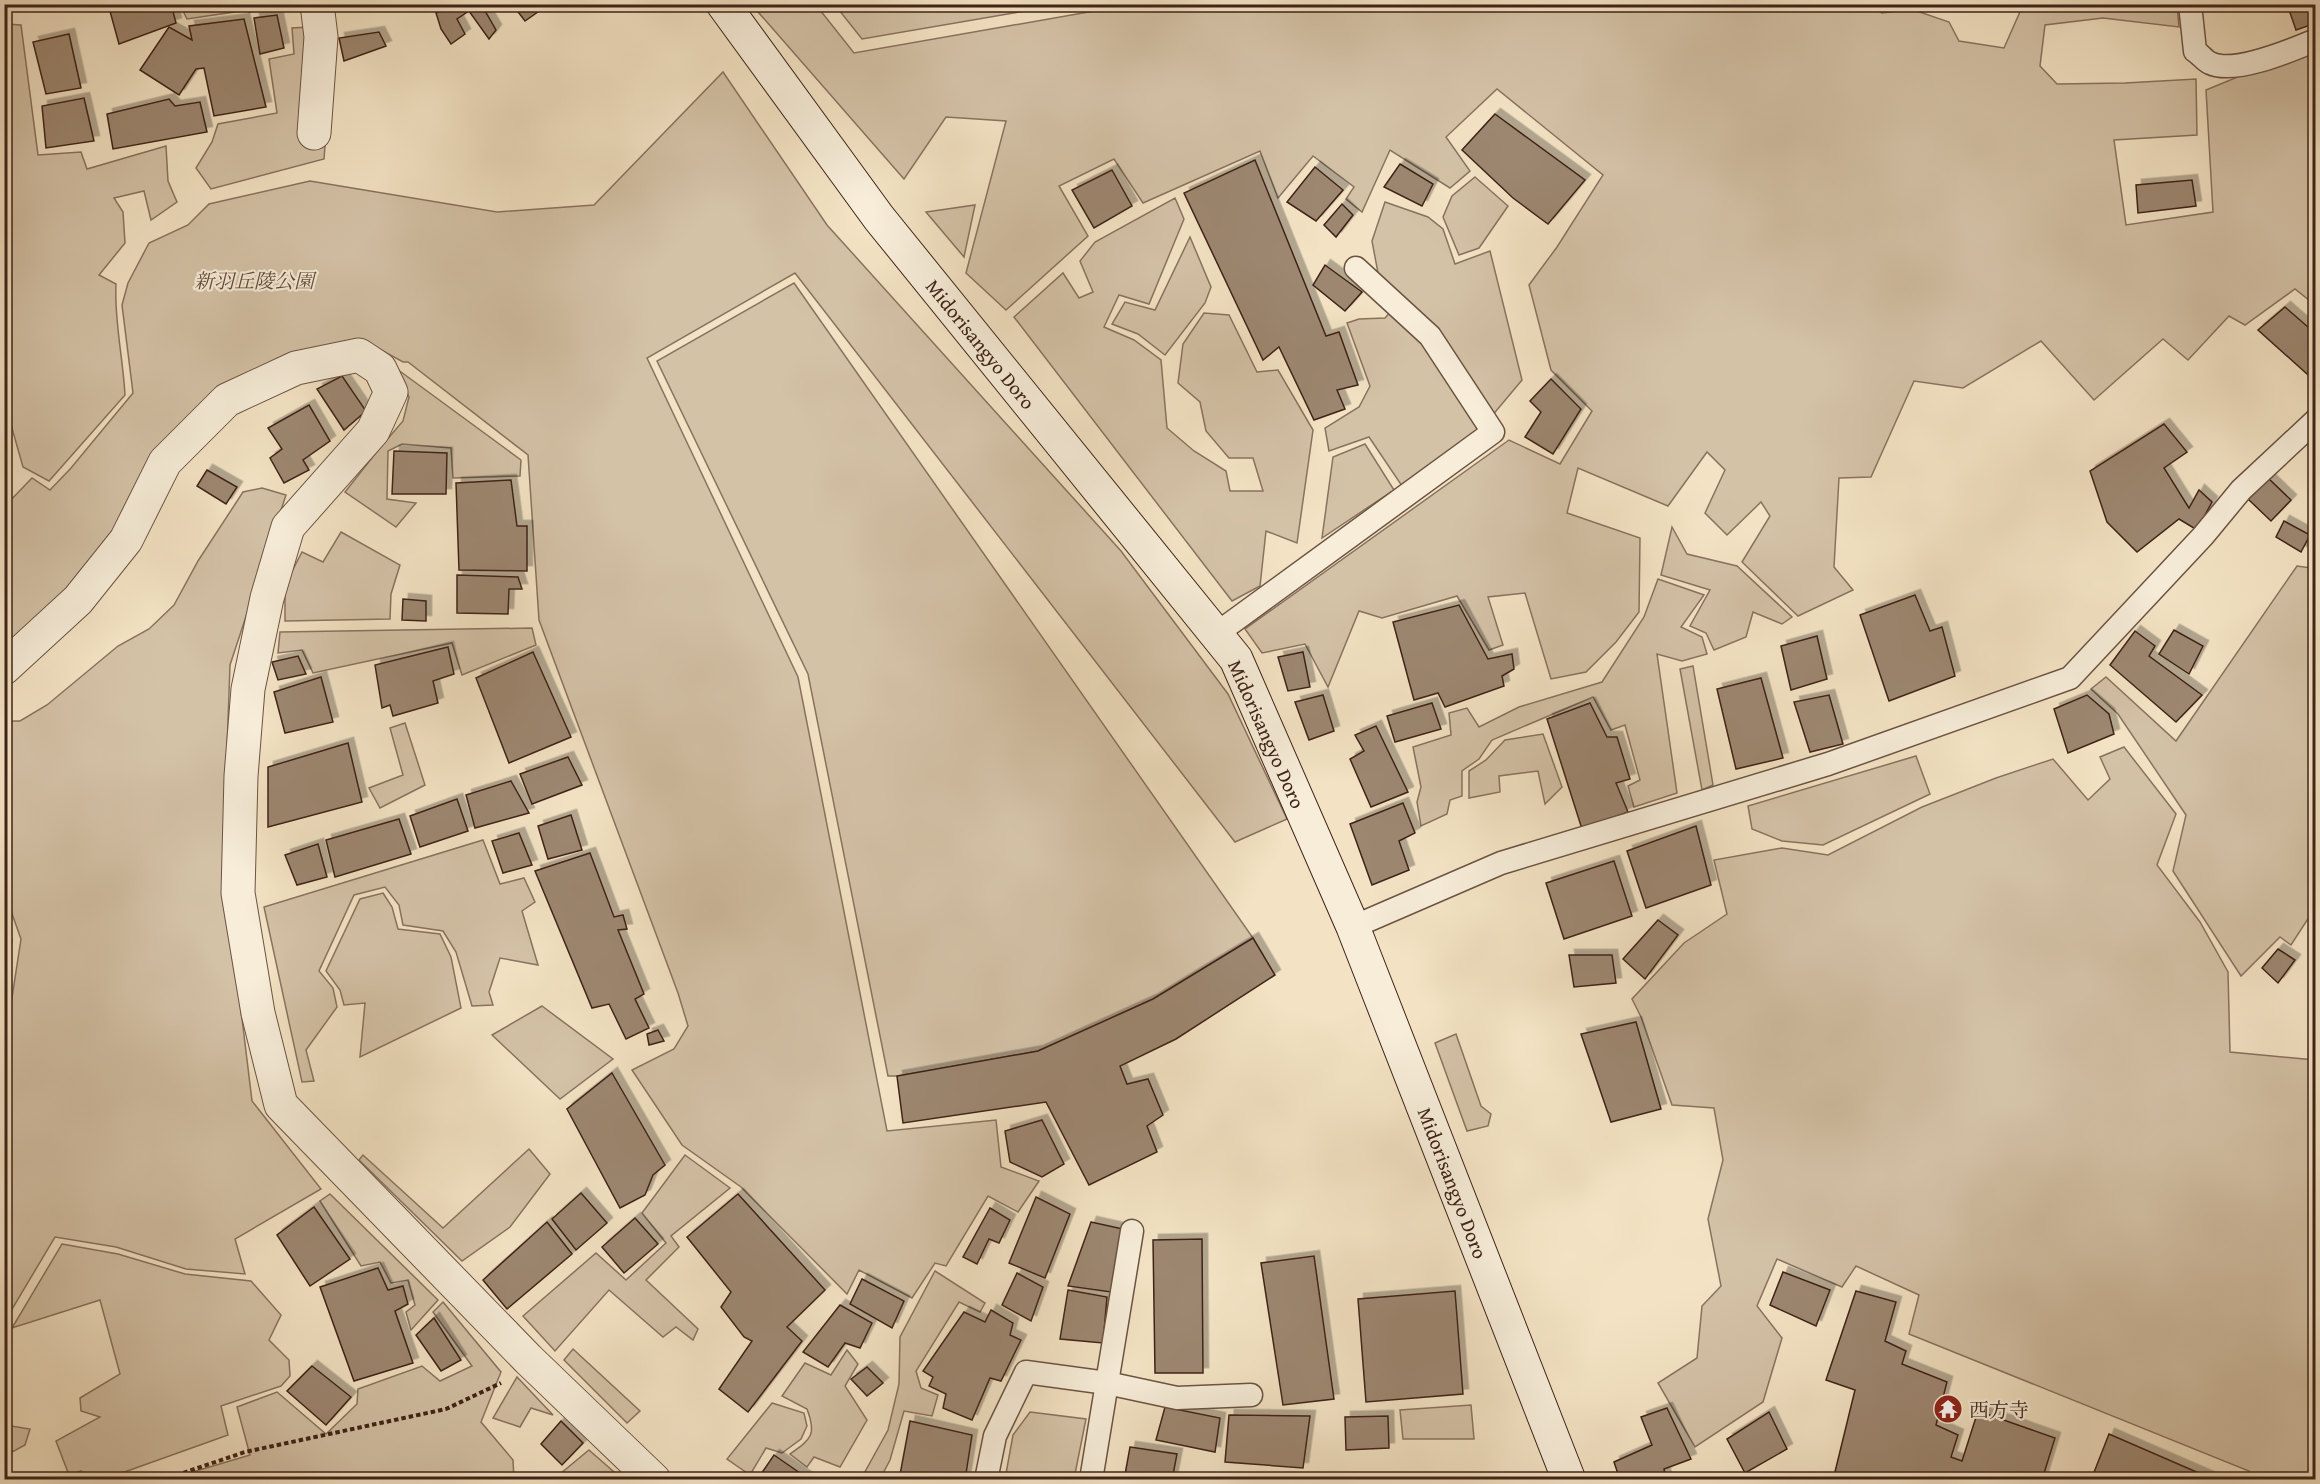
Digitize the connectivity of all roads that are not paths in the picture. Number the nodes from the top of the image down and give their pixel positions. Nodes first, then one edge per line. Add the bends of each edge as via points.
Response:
1 (317, 4) edge
2 (723, 4) edge
3 (2190, 4) edge
4 (2316, 40) edge
5 (314, 133) dead end
6 (1356, 268) dead end
7 (2316, 420) edge
8 (1216, 634) junction
9 (4, 668) edge
10 (1353, 927) junction
11 (1132, 1231) dead end
12 (1107, 1383) junction
13 (1251, 1395) dead end
14 (654, 1479) edge
15 (986, 1479) edge
16 (1090, 1479) edge
17 (1569, 1479) edge

1 - 5 street via 321,37
2 - 8 street, Midorisangyo Doro via 879,219
3 - 4 lane via 2195,51 2211,64 2234,66 2278,56
6 - 8 lane via 1430,336 1493,432
7 - 10 lane via 2241,490 2070,678 1828,764 1501,863
8 - 10 street, Midorisangyo Doro via 1236,658
9 - 14 street via 78,600 126,540 165,462 227,400 296,368 359,355 380,369 391,392 373,431 288,527 267,598 248,689 238,893 258,1013 281,1105 525,1355
10 - 17 street, Midorisangyo Doro
11 - 12 lane
12 - 13 lane via 1177,1398
12 - 15 lane via 1026,1372 995,1436
12 - 16 lane

